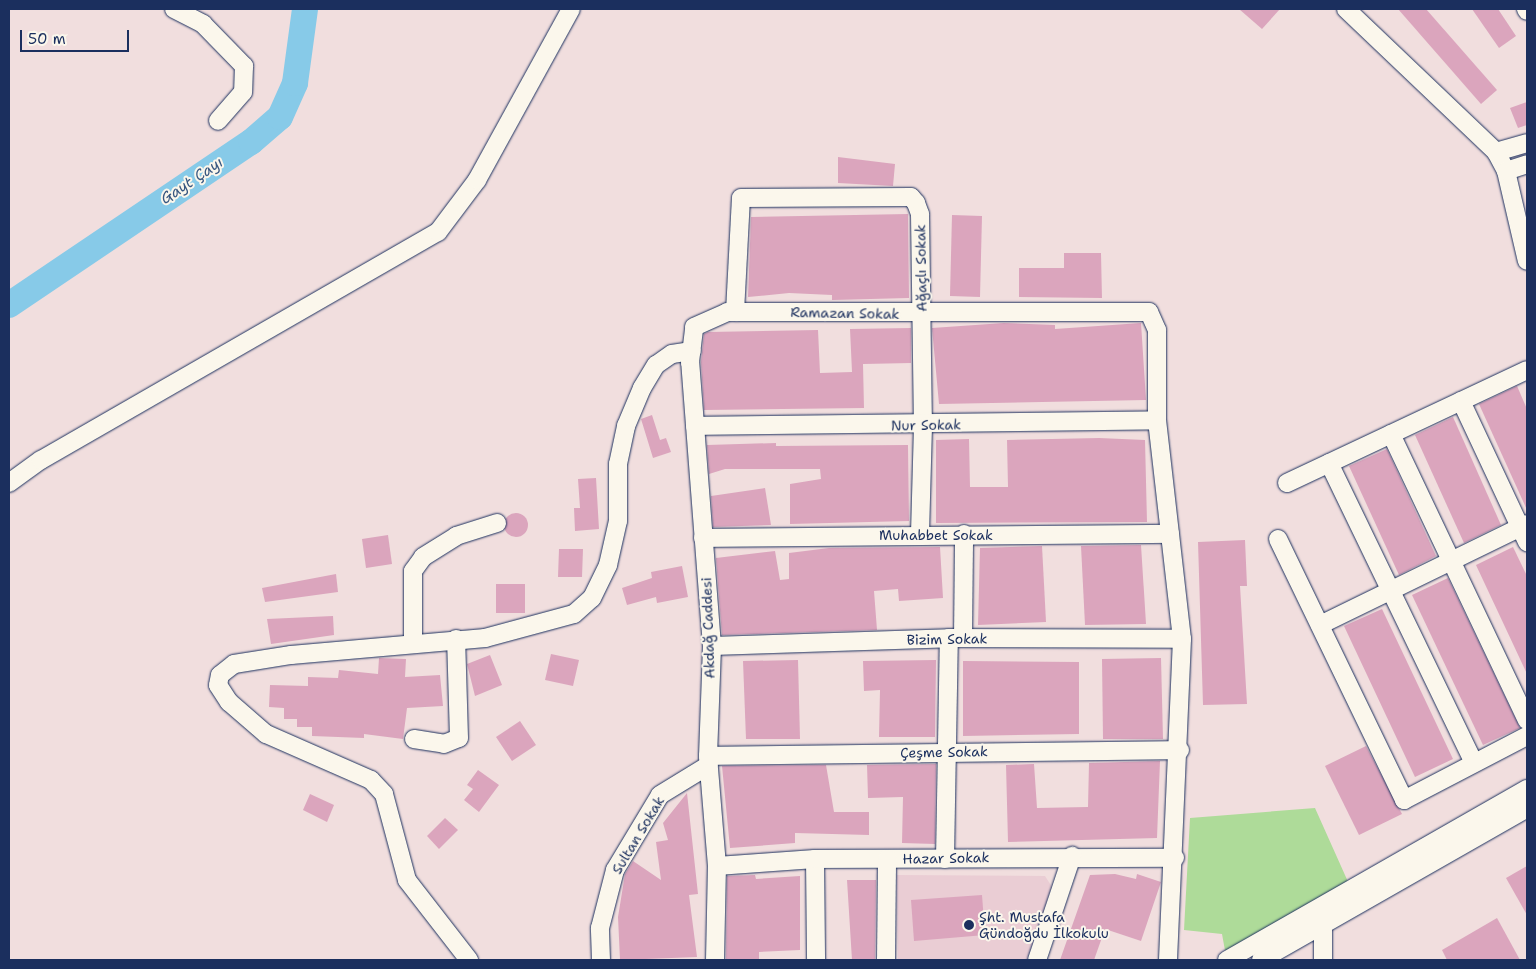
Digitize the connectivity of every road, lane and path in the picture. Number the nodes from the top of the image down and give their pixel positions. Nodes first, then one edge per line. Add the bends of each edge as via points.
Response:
1 (174, 9) edge
2 (571, 9) edge
3 (1346, 9) edge
4 (204, 16) edge
5 (218, 121) dead end
6 (1527, 143) edge
7 (1496, 152) junction
8 (1527, 164) edge
9 (1506, 170) junction
10 (1527, 261) edge
11 (735, 312) junction
12 (922, 314) junction
13 (694, 327) joint
14 (692, 351) junction
15 (1527, 370) edge
16 (1461, 401) junction
17 (1157, 420) junction
18 (695, 426) junction
19 (923, 426) junction
20 (1391, 434) junction
21 (1330, 463) junction
22 (9, 483) edge
23 (1287, 483) dead end
24 (497, 524) dead end
25 (1525, 531) edge
26 (920, 534) junction
27 (964, 534) junction
28 (1170, 534) junction
29 (703, 538) junction
30 (1278, 539) dead end
31 (1451, 560) junction
32 (1391, 590) junction
33 (1320, 625) junction
34 (956, 638) junction
35 (1182, 639) junction
36 (456, 640) junction
37 (413, 642) junction
38 (712, 646) junction
39 (1527, 720) edge
40 (1527, 736) edge
41 (414, 738) dead end
42 (1180, 750) junction
43 (947, 751) junction
44 (709, 760) junction
45 (1474, 763) junction
46 (1527, 789) edge
47 (1527, 808) edge
48 (1072, 856) junction
49 (1175, 858) junction
50 (815, 859) junction
51 (887, 859) junction
52 (945, 859) junction
53 (717, 866) junction
54 (1323, 914) junction
55 (1324, 942) junction
56 (469, 960) edge
57 (601, 960) edge
58 (715, 960) edge
59 (816, 960) edge
60 (886, 960) edge
61 (1037, 960) edge
62 (1168, 960) edge
63 (1227, 960) edge
64 (1261, 960) edge
65 (1317, 960) edge
66 (1323, 960) edge

1 - 4 street
2 - 22 street via 477,180 438,232 41,460
3 - 7 street via 1416,72
4 - 5 street via 240,60 247,75 243,92
6 - 7 street
7 - 9 street
8 - 9 street
9 - 10 street
11 - 12 street, Ramazan Sokak
11 - 12 street, Ağaçlı Sokak via 741,198 911,197 920,214
11 - 13 street, Ramazan Sokak
12 - 17 street, Ramazan Sokak via 1149,312 1157,330
12 - 19 street, Ağaçlı Sokak
13 - 14 street, Akdağ Caddesi
14 - 18 street, Akdağ Caddesi
14 - 36 street via 672,354 656,365 629,418 618,464 618,521 608,565 592,598 574,614 553,623
15 - 16 street
16 - 20 street
16 - 25 street
17 - 19 street, Nur Sokak
17 - 28 street
18 - 19 street, Nur Sokak
18 - 29 street, Akdağ Caddesi
19 - 26 street, Ağaçlı Sokak
20 - 21 street
20 - 31 street
21 - 23 street
21 - 32 street
24 - 37 street via 456,536 423,557 413,572
25 - 31 street
26 - 27 street, Muhabbet Sokak
26 - 29 street, Muhabbet Sokak
27 - 28 street, Muhabbet Sokak
27 - 34 street
28 - 35 street
29 - 38 street, Akdağ Caddesi
30 - 33 street
31 - 32 street
31 - 39 street
32 - 33 street
32 - 45 street
33 - 45 street via 1404,800
34 - 35 street, Bizim Sokak
34 - 38 street, Bizim Sokak
34 - 43 street
35 - 42 street
36 - 37 street
36 - 41 street via 459,738 444,744
37 - 56 street via 234,664 220,675 218,684 229,702 266,734 371,780 384,794 407,880
38 - 44 street, Akdağ Caddesi
40 - 45 street
42 - 43 street, Çeşme Sokak
42 - 49 street
43 - 44 street, Çeşme Sokak
43 - 52 street
44 - 53 street, Akdağ Caddesi
44 - 57 street, Sultan Sokak via 660,795 615,870 602,918
46 - 54 street
47 - 54 street
48 - 49 street, Hazar Sokak
48 - 52 street, Hazar Sokak
48 - 61 street
49 - 62 street
50 - 51 street, Hazar Sokak
50 - 53 street, Hazar Sokak
50 - 59 street
51 - 52 street, Hazar Sokak
51 - 60 street
53 - 58 street, Akdağ Caddesi
54 - 55 street
54 - 63 street
54 - 64 street
55 - 65 street
55 - 66 street

